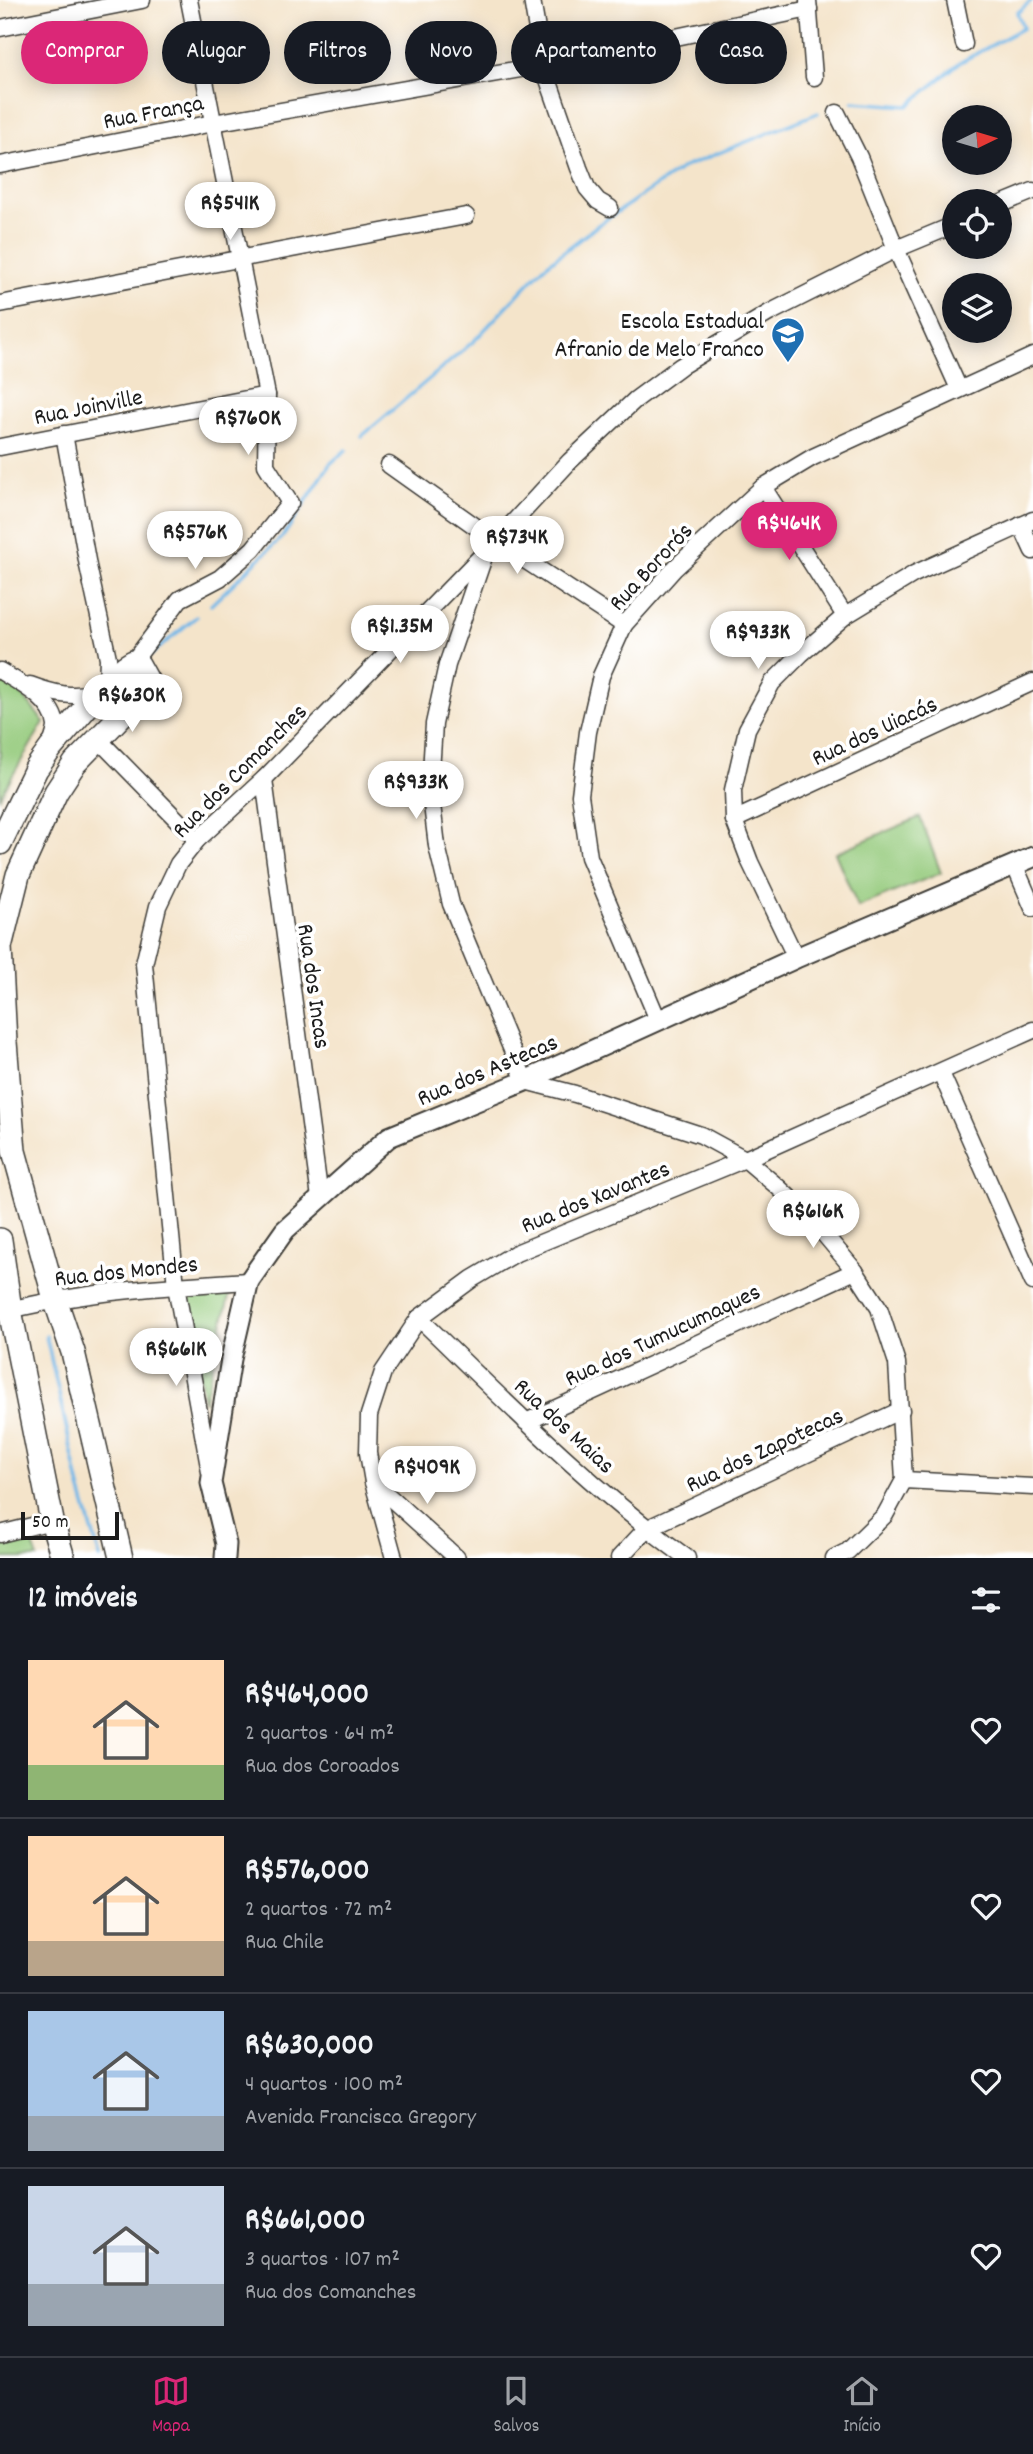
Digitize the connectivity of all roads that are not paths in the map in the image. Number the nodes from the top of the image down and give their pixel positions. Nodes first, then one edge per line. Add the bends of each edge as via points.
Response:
1 (142, 0) edge
2 (189, 0) edge
3 (532, 0) edge
4 (955, 0) edge
5 (113, 3) edge
6 (808, 4) edge
7 (536, 21) edge
8 (0, 28) edge
9 (681, 33) edge
10 (964, 44) dead end
11 (511, 71) edge
12 (814, 77) dead end
13 (550, 84) edge
14 (836, 113) dead end
15 (213, 122) junction
16 (0, 165) edge
17 (1033, 191) edge
18 (1012, 200) edge
19 (610, 208) dead end
20 (466, 216) dead end
21 (942, 230) edge
22 (896, 249) junction
23 (240, 259) junction
24 (0, 304) edge
25 (1033, 356) edge
26 (959, 389) junction
27 (267, 395) junction
28 (64, 434) junction
29 (0, 447) edge
30 (389, 465) dead end
31 (763, 487) junction
32 (1027, 523) edge
33 (491, 546) junction
34 (1033, 551) edge
35 (845, 616) junction
36 (624, 625) junction
37 (106, 645) junction
38 (129, 665) junction
39 (0, 671) edge
40 (17, 681) junction
41 (1033, 682) edge
42 (104, 688) junction
43 (98, 739) junction
44 (51, 748) junction
45 (264, 779) junction
46 (734, 820) junction
47 (197, 839) junction
48 (0, 843) edge
49 (1033, 857) edge
50 (1014, 864) junction
51 (1033, 908) edge
52 (796, 958) junction
53 (658, 1020) junction
54 (1033, 1030) edge
55 (941, 1073) junction
56 (525, 1081) junction
57 (745, 1160) junction
58 (320, 1198) junction
59 (0, 1240) edge
60 (855, 1271) junction
61 (249, 1281) junction
62 (1033, 1282) edge
63 (176, 1286) junction
64 (55, 1299) junction
65 (5, 1309) edge
66 (419, 1318) junction
67 (901, 1410) junction
68 (526, 1422) junction
69 (904, 1480) junction
70 (373, 1482) junction
71 (211, 1483) junction
72 (1033, 1487) edge
73 (52, 1521) junction
74 (646, 1529) junction
75 (0, 1534) edge
76 (228, 1553) edge
77 (64, 1558) edge
78 (121, 1558) edge
79 (394, 1558) edge
80 (457, 1558) edge
81 (619, 1558) edge
82 (687, 1558) edge
83 (834, 1558) edge

1 - 5 street
2 - 15 street
3 - 7 street
4 - 10 street
5 - 8 street
6 - 9 street, Rua França
6 - 12 street
11 - 15 street, Rua França
13 - 19 street via 587,188
14 - 22 street
15 - 16 street, Rua França
15 - 23 street
17 - 18 street
20 - 23 street
21 - 22 street, Rua dos Comanches
22 - 26 street
22 - 33 street, Rua dos Comanches via 769,313 681,366 635,400 570,461
23 - 24 street
23 - 27 street
25 - 26 street, Rua Bororós
26 - 31 street, Rua Bororós via 813,457
27 - 28 street, Rua Joinville
27 - 38 street via 266,466 289,503 253,549 220,578 180,599
28 - 29 street, Rua Joinville
28 - 37 street
30 - 33 street
31 - 35 street
31 - 36 street, Rua Bororós via 675,568
32 - 34 street
32 - 35 street via 914,574
33 - 36 street
33 - 45 street, Rua dos Comanches
33 - 56 street via 447,664 434,724 430,788 451,904
35 - 46 street via 772,683 747,729 733,790
36 - 53 street, Rua Bororós via 601,676 580,795 589,857
37 - 38 street
37 - 42 street
38 - 42 main road
38 - 43 main road via 138,664 146,676 145,691
39 - 40 street
40 - 42 street via 75,696
40 - 44 street via 52,713 56,727
41 - 46 street, Rua dos Uiacás
42 - 44 main road
43 - 47 street
43 - 64 main road via 62,782 32,840 0,947 14,1151
44 - 48 main road
45 - 47 street, Rua dos Comanches
45 - 58 street, Rua dos Incas
46 - 52 street
47 - 63 street, Rua dos Comanches via 178,864 158,906 144,964
49 - 50 street, Rua dos Astecas
50 - 51 street
50 - 52 street, Rua dos Astecas
52 - 53 street, Rua dos Astecas
53 - 56 street, Rua dos Astecas
54 - 55 street, Rua dos Xavantes
55 - 57 street, Rua dos Xavantes
55 - 62 street
56 - 57 street via 701,1135
56 - 58 street, Rua dos Astecas via 389,1137
57 - 60 street via 808,1216
57 - 66 street, Rua dos Xavantes via 516,1253
58 - 61 street, Rua dos Astecas via 285,1230
59 - 65 main road
60 - 67 street via 879,1308 897,1363
60 - 68 street, Rua dos Tumucumaques
61 - 63 street, Rua dos Mondes
61 - 71 street, Rua dos Astecas
63 - 64 street, Rua dos Mondes
63 - 71 street, Rua dos Comanches
64 - 65 street, Rua dos Mondes
64 - 78 main road via 73,1352
65 - 73 main road
66 - 68 street, Rua dos Maias
66 - 70 street, Rua dos Xavantes via 383,1372 369,1415
67 - 69 street
67 - 74 street, Rua dos Zapotecas
68 - 74 street, Rua dos Maias
69 - 72 street
69 - 83 street via 885,1515
70 - 79 street, Rua dos Xavantes
70 - 80 street
71 - 76 street, Rua dos Astecas
73 - 75 street
73 - 77 main road
74 - 81 street
74 - 82 street, Rua dos Maias

